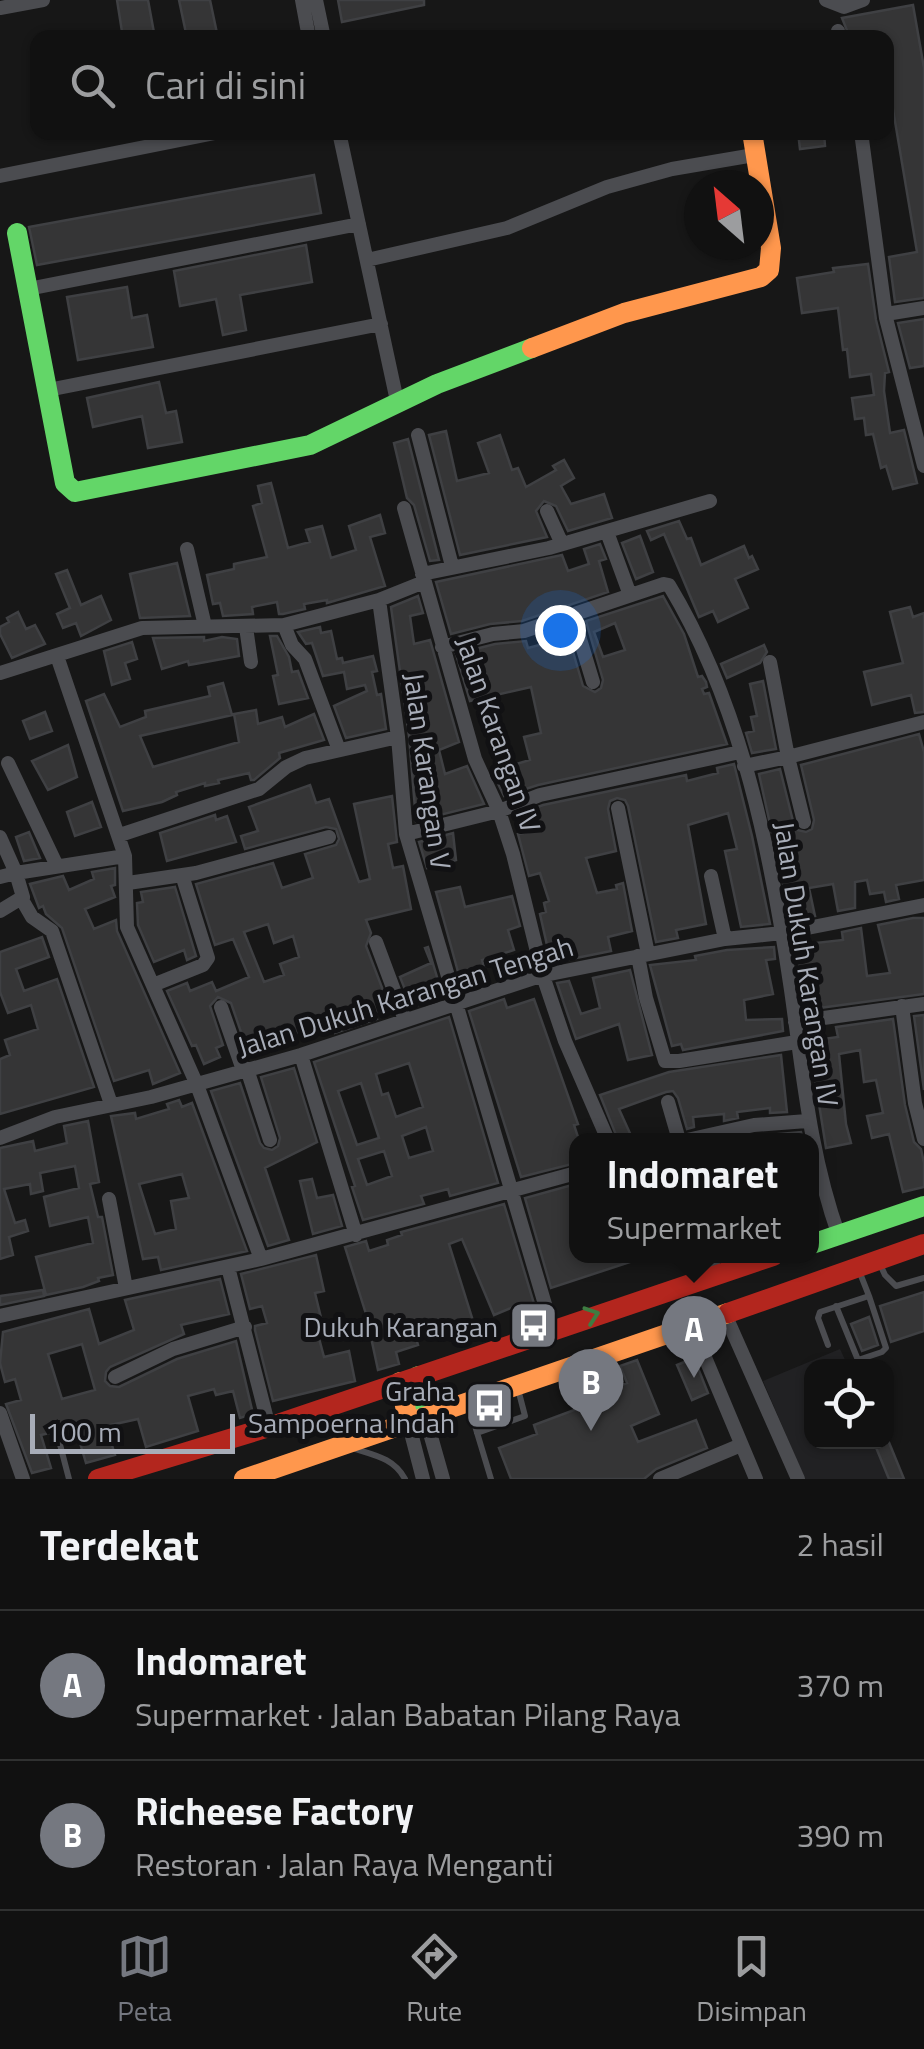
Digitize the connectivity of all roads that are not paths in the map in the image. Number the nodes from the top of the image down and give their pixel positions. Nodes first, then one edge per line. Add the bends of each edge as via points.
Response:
1 (43, 0) edge
2 (302, 0) edge
3 (316, 0) edge
4 (826, 0) edge
5 (863, 0) edge
6 (0, 8) edge
7 (308, 30) edge
8 (322, 30) edge
9 (180, 140) edge
10 (341, 140) edge
11 (753, 140) edge
12 (862, 140) edge
13 (754, 155) junction
14 (0, 176) edge
15 (359, 224) junction
16 (17, 233) dead end
17 (367, 260) junction
18 (28, 289) junction
19 (924, 308) edge
20 (886, 314) junction
21 (381, 324) junction
22 (48, 390) junction
23 (398, 401) junction
24 (418, 435) dead end
25 (924, 466) edge
26 (710, 501) dead end
27 (404, 508) dead end
28 (547, 511) dead end
29 (607, 532) junction
30 (562, 544) junction
31 (188, 549) dead end
32 (452, 566) junction
33 (424, 578) junction
34 (630, 596) junction
35 (379, 600) junction
36 (573, 616) junction
37 (284, 625) junction
38 (205, 626) junction
39 (246, 626) junction
40 (442, 647) junction
41 (57, 656) junction
42 (251, 662) dead end
43 (770, 662) dead end
44 (0, 674) edge
45 (592, 682) dead end
46 (924, 722) edge
47 (398, 737) junction
48 (338, 750) junction
49 (788, 756) junction
50 (742, 759) junction
51 (8, 763) dead end
52 (618, 808) dead end
53 (499, 811) junction
54 (804, 822) dead end
55 (406, 834) junction
56 (120, 835) junction
57 (0, 837) edge
58 (328, 837) dead end
59 (125, 856) junction
60 (57, 866) junction
61 (16, 872) junction
62 (182, 875) junction
63 (0, 876) edge
64 (711, 876) dead end
65 (128, 883) junction
66 (22, 898) junction
67 (924, 905) edge
68 (0, 911) edge
69 (782, 934) junction
70 (725, 939) junction
71 (376, 942) dead end
72 (643, 955) junction
73 (542, 976) junction
74 (153, 986) junction
75 (457, 1003) junction
76 (924, 1004) edge
77 (902, 1006) junction
78 (221, 1007) dead end
79 (405, 1020) junction
80 (796, 1022) junction
81 (797, 1042) junction
82 (301, 1055) junction
83 (245, 1070) junction
84 (197, 1085) junction
85 (668, 1102) dead end
86 (112, 1104) junction
87 (807, 1121) junction
88 (605, 1133) edge
89 (677, 1133) edge
90 (718, 1133) edge
91 (810, 1133) edge
92 (0, 1138) edge
93 (924, 1139) edge
94 (270, 1140) dead end
95 (819, 1166) edge
96 (569, 1175) edge
97 (510, 1192) junction
98 (109, 1198) dead end
99 (924, 1206) edge
100 (356, 1234) junction
101 (838, 1236) junction
102 (819, 1242) edge
103 (924, 1244) edge
104 (261, 1258) junction
105 (772, 1263) edge
106 (713, 1264) edge
107 (868, 1264) junction
108 (228, 1266) junction
109 (924, 1278) edge
110 (126, 1288) junction
111 (780, 1294) junction
112 (869, 1296) junction
113 (836, 1306) junction
114 (724, 1312) junction
115 (0, 1316) edge
116 (691, 1324) junction
117 (245, 1327) junction
118 (552, 1328) junction
119 (828, 1345) dead end
120 (115, 1377) dead end
121 (410, 1385) junction
122 (518, 1387) junction
123 (469, 1404) junction
124 (0, 1414) edge
125 (417, 1418) junction
126 (268, 1427) junction
127 (57, 1433) dead end
128 (477, 1433) junction
129 (430, 1442) junction
130 (741, 1445) junction
131 (345, 1446) junction
132 (413, 1446) junction
133 (665, 1478) edge
134 (23, 1479) edge
135 (69, 1479) edge
136 (98, 1479) edge
137 (244, 1479) edge
138 (405, 1479) edge
139 (423, 1479) edge
140 (443, 1479) edge
141 (490, 1479) edge
142 (756, 1479) edge
143 (798, 1479) edge

1 - 6 street
2 - 7 street
3 - 8 street
4 - 5 street via 844,7
9 - 14 street
10 - 15 street
11 - 13 main road
12 - 20 street
13 - 17 street via 672,169 507,228
13 - 23 main road via 771,248 769,270 761,278 624,313
15 - 17 street
15 - 18 street
16 - 18 main road
17 - 21 street
18 - 22 main road
19 - 20 street
20 - 25 street
21 - 22 street
21 - 23 street
22 - 23 main road via 65,483 75,492 310,445
24 - 32 street
26 - 29 street
27 - 33 street, Jalan Karangan IV
28 - 30 street
29 - 30 street
29 - 34 street
30 - 32 street
31 - 38 street
32 - 33 street
33 - 35 street
33 - 40 street, Jalan Karangan IV
34 - 36 street
34 - 50 street, Jalan Dukuh Karangan IV via 664,584 674,592 702,647
35 - 37 street
35 - 47 street, Jalan Karangan V
36 - 40 street
36 - 45 street
37 - 39 street
37 - 48 street via 306,659
38 - 39 street
38 - 41 street via 142,628
39 - 42 street
40 - 53 street, Jalan Karangan IV via 475,759
41 - 44 street
41 - 56 street
43 - 49 street
46 - 49 street
47 - 48 street
47 - 55 street, Jalan Karangan V
48 - 56 street via 286,767 259,789
49 - 50 street
49 - 54 street
50 - 53 street via 540,795
50 - 69 street, Jalan Dukuh Karangan IV
51 - 60 street
52 - 72 street
53 - 55 street
53 - 73 street, Jalan Karangan IV
55 - 75 street, Jalan Karangan V
56 - 59 street
57 - 61 street
58 - 62 street
59 - 60 street
59 - 65 street
60 - 61 street
61 - 63 street
61 - 66 street
62 - 65 street
62 - 74 street via 208,958
64 - 70 street
65 - 74 street via 127,926
66 - 68 street
66 - 86 street via 32,917 52,930
67 - 69 street, Jalan Dukuh Karangan Tengah
69 - 70 street, Jalan Dukuh Karangan Tengah
69 - 80 street, Jalan Dukuh Karangan IV
70 - 72 street, Jalan Dukuh Karangan Tengah
71 - 79 street
72 - 73 street, Jalan Dukuh Karangan Tengah
72 - 81 street via 646,998 664,1060
73 - 75 street, Jalan Dukuh Karangan Tengah
73 - 88 street, Jalan Karangan IV
74 - 84 street
75 - 79 street, Jalan Dukuh Karangan Tengah
75 - 97 street, Jalan Karangan V
76 - 77 street
77 - 80 street
77 - 93 street
78 - 83 street
79 - 82 street, Jalan Dukuh Karangan Tengah
80 - 81 street, Jalan Dukuh Karangan IV
81 - 87 street, Jalan Dukuh Karangan IV
82 - 83 street, Jalan Dukuh Karangan Tengah
82 - 100 street
83 - 84 street, Jalan Dukuh Karangan Tengah
83 - 94 street
84 - 86 street, Jalan Dukuh Karangan Tengah
84 - 104 street
85 - 89 street
86 - 92 street, Jalan Dukuh Karangan Tengah
87 - 90 street
87 - 91 street, Jalan Dukuh Karangan IV
95 - 101 street, Jalan Dukuh Karangan IV
96 - 97 street
97 - 100 street
97 - 118 street, Jalan Karangan V
98 - 110 street
99 - 101 main road
100 - 104 street
101 - 102 main road
103 - 107 main road
104 - 108 street
105 - 111 main road
118 -> 106 main road
107 - 109 lane via 896,1286
107 - 111 main road
107 - 112 lane
108 - 110 street
108 - 117 street
110 - 115 street
111 - 114 main road
112 - 113 lane
112 - 113 lane via 886,1348 858,1360
113 - 119 lane via 818,1318
114 - 116 main road
114 - 143 street
116 - 122 main road
116 - 130 street
117 - 120 street via 174,1348
117 - 126 street
118 - 121 main road
121 - 125 main road
121 - 126 main road
122 - 123 main road
122 - 128 lane via 525,1416
123 - 125 main road
123 - 128 lane
124 - 134 street
125 - 129 street
125 - 131 main road
125 - 132 street
126 - 136 main road
127 - 135 lane
128 - 141 lane
129 - 132 street
129 - 140 street
130 - 133 street
130 - 142 street
131 - 137 main road
131 - 138 lane via 395,1464
132 - 139 street

